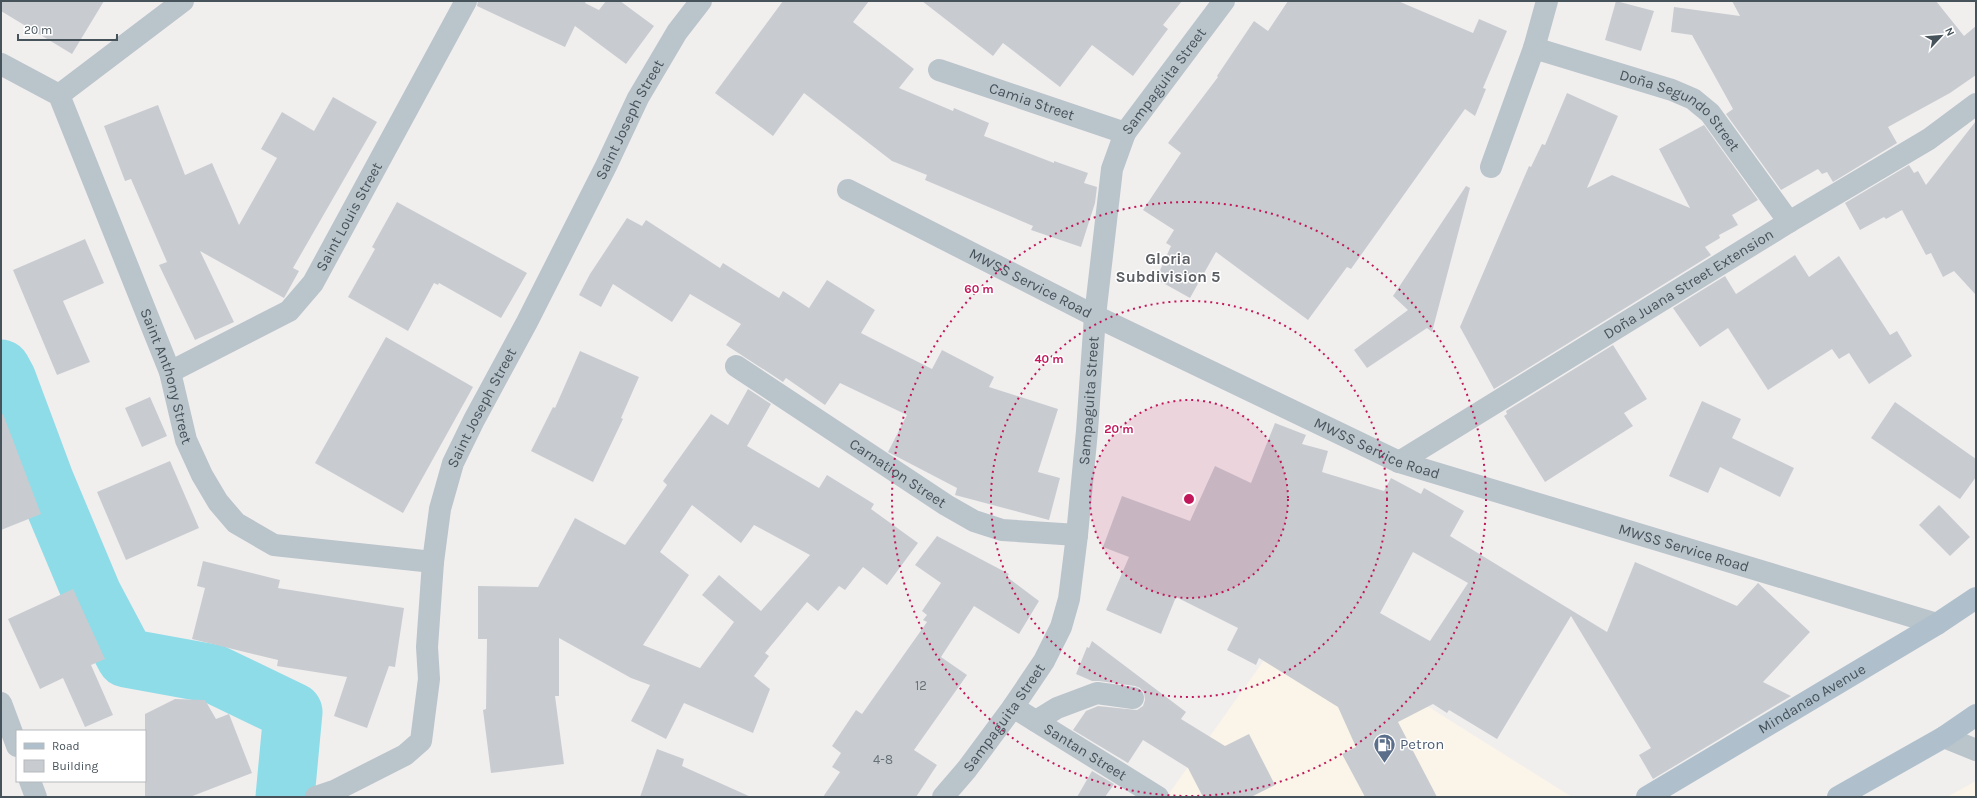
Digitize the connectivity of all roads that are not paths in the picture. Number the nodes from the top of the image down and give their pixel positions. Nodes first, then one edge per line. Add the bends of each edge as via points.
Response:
1 (183, 1) edge
2 (466, 1) edge
3 (701, 1) edge
4 (1224, 1) edge
5 (1547, 1) edge
6 (1534, 48) junction
7 (1, 64) edge
8 (939, 70) dead end
9 (59, 95) junction
10 (1976, 104) edge
11 (1125, 133) junction
12 (1491, 167) dead end
13 (848, 190) dead end
14 (1789, 222) junction
15 (1095, 316) junction
16 (736, 366) dead end
17 (170, 372) junction
18 (1399, 462) junction
19 (1077, 535) junction
20 (432, 562) junction
21 (1976, 598) edge
22 (1937, 624) junction
23 (1133, 698) dead end
24 (1, 703) edge
25 (1013, 707) junction
26 (1976, 715) edge
27 (1036, 721) junction
28 (1944, 737) junction
29 (16, 743) edge
30 (1976, 750) edge
31 (30, 782) edge
32 (325, 794) edge
33 (36, 797) edge
34 (943, 797) edge
35 (1158, 797) edge
36 (1647, 797) edge
37 (1838, 797) edge

1 - 9 street
2 - 17 street, Saint Louis Street via 313,283 289,310
3 - 20 street, Saint Joseph Street via 677,32 638,98 528,322 453,463 442,503
4 - 11 street, Sampaguita Street
5 - 6 street
6 - 12 street
6 - 14 street, Doña Segundo Street via 1672,90 1693,99 1710,113
7 - 9 street
8 - 11 street, Camia Street
9 - 17 street, Saint Anthony Street
10 - 14 street, Doña Juana Street Extension via 1929,139
11 - 15 street, Sampaguita Street via 1112,169
13 - 15 street, MWSS Service Road
14 - 18 street, Doña Juana Street Extension
15 - 18 street, MWSS Service Road
15 - 19 street, Sampaguita Street
16 - 19 street, Carnation Street via 946,506 974,521 1002,530
17 - 20 street, Saint Anthony Street via 186,440 218,502 236,523 274,545
18 - 22 street, MWSS Service Road
19 - 25 street, Sampaguita Street via 1069,599 1061,628 1044,661
20 - 32 street, Saint Joseph Street via 427,647 429,679 421,741 405,755
21 - 22 main road, Mindanao Avenue
22 - 36 main road, Mindanao Avenue
23 - 27 street via 1097,693 1057,708
24 - 29 street
25 - 27 street, Santan Street
25 - 34 street, Sampaguita Street
26 - 28 main road
27 - 35 street, Santan Street
28 - 30 street
28 - 37 main road
31 - 33 street

